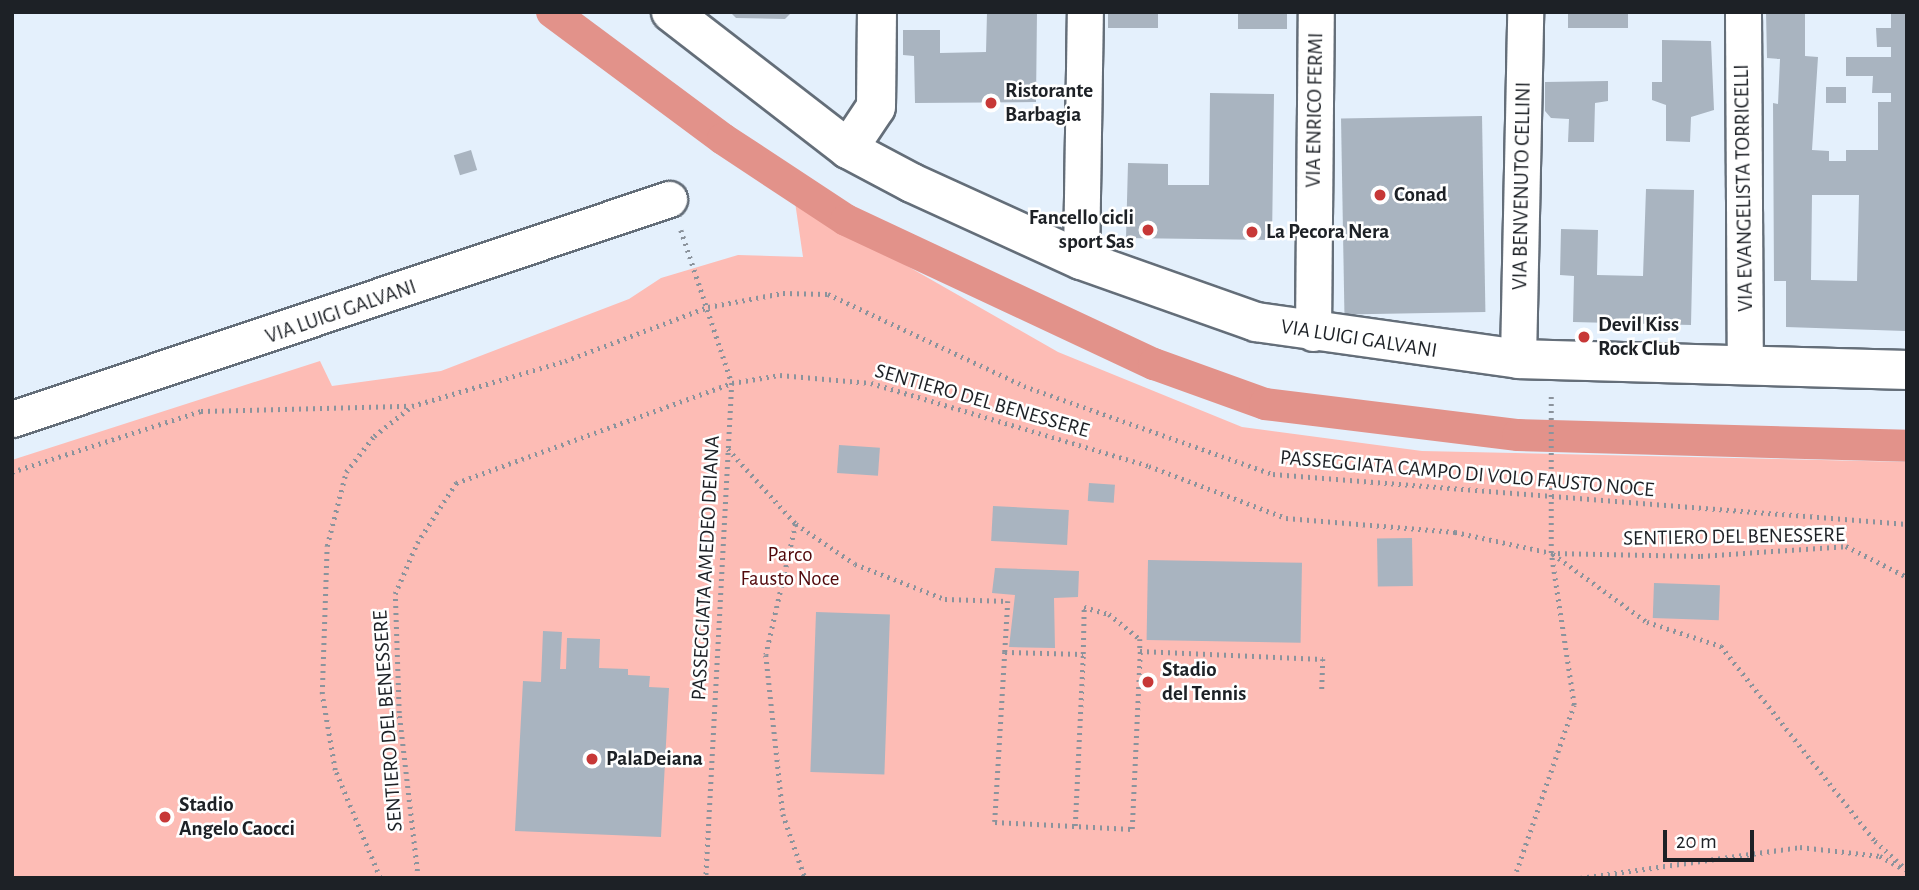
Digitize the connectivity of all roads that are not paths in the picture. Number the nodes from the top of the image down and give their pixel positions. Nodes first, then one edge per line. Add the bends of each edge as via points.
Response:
1 (671, 12) edge
2 (877, 12) edge
3 (1085, 12) edge
4 (1316, 12) edge
5 (1525, 12) edge
6 (1742, 12) edge
7 (848, 149) junction
8 (669, 199) dead end
9 (1081, 260) junction
10 (1312, 333) junction
11 (1518, 359) junction
12 (1745, 364) junction
13 (1907, 370) edge
14 (12, 419) edge

1 - 7 street, VIA LUIGI GALVANI
2 - 7 street via 876,107
3 - 9 street
4 - 10 street, VIA ENRICO FERMI
5 - 11 street, VIA BENVENUTO CELLINI
6 - 12 street, VIA EVANGELISTA TORRICELLI
7 - 9 street, VIA LUIGI GALVANI
8 - 14 street, VIA LUIGI GALVANI
9 - 10 street, VIA LUIGI GALVANI via 1256,322
10 - 11 street, VIA LUIGI GALVANI
11 - 12 street, VIA LUIGI GALVANI
12 - 13 street, VIA LUIGI GALVANI

